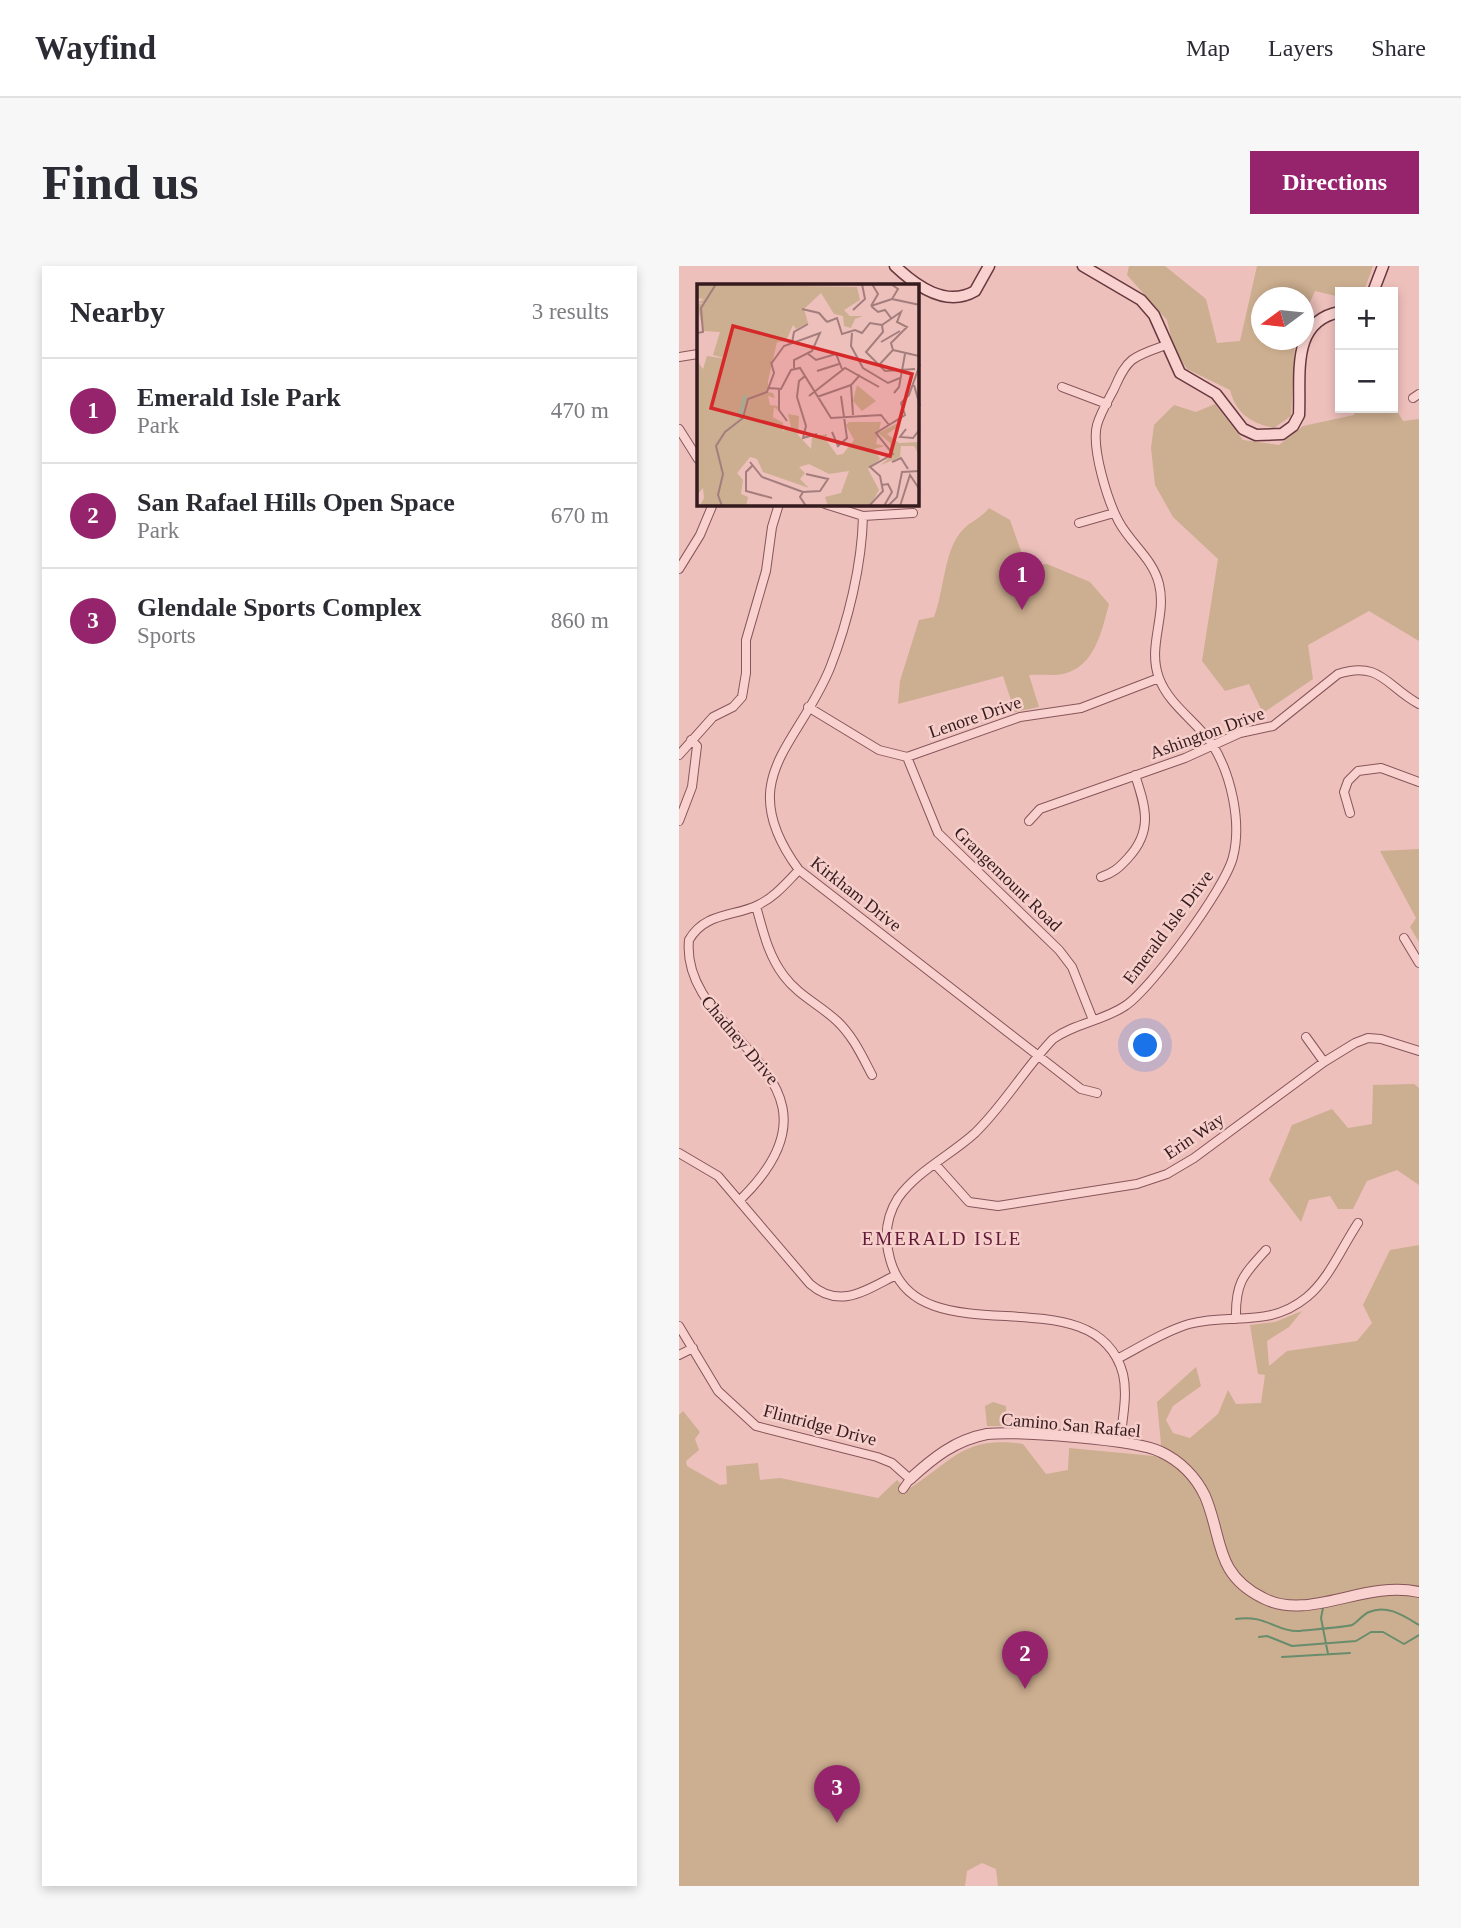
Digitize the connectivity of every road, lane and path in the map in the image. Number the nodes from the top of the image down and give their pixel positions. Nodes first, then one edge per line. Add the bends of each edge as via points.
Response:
1 (989, 266) edge
2 (1083, 266) edge
3 (1383, 266) edge
4 (896, 267) edge
5 (1375, 287) edge
6 (1335, 314) edge
7 (1166, 345) junction
8 (697, 354) edge
9 (679, 357) edge
10 (1062, 387) dead end
11 (1107, 404) junction
12 (679, 429) edge
13 (697, 457) edge
14 (712, 506) edge
15 (778, 506) edge
16 (831, 506) edge
17 (913, 513) dead end
18 (1114, 513) junction
19 (863, 516) junction
20 (1079, 523) dead end
21 (679, 569) edge
22 (1159, 678) junction
23 (1419, 704) edge
24 (808, 707) junction
25 (691, 740) junction
26 (1212, 744) junction
27 (679, 755) edge
28 (907, 757) junction
29 (1135, 775) junction
30 (1419, 782) edge
31 (1350, 813) dead end
32 (679, 821) edge
33 (1029, 821) dead end
34 (799, 870) junction
35 (1101, 877) dead end
36 (756, 906) junction
37 (1404, 938) dead end
38 (681, 958) dead end
39 (1419, 963) edge
40 (1093, 1020) junction
41 (1306, 1037) dead end
42 (1419, 1051) edge
43 (1037, 1056) junction
44 (1324, 1062) junction
45 (871, 1075) dead end
46 (766, 1091) dead end
47 (1097, 1093) dead end
48 (679, 1153) edge
49 (936, 1165) junction
50 (741, 1199) junction
51 (1358, 1223) dead end
52 (1266, 1250) dead end
53 (896, 1275) junction
54 (1236, 1319) junction
55 (679, 1326) edge
56 (693, 1348) junction
57 (679, 1355) edge
58 (1117, 1359) junction
59 (1120, 1443) junction
60 (910, 1479) junction
61 (903, 1489) dead end
62 (1419, 1592) edge

1 - 4 main road via 975,292 954,299 930,292
2 - 7 main road via 1141,300 1154,315
3 - 5 main road
6 - 7 main road via 1314,322 1307,332 1300,363 1299,415 1282,434 1256,435 1243,429 1216,394 1180,373
7 - 11 street, Emerald Isle Drive via 1131,361
8 - 9 street
10 - 11 street
11 - 18 street, Emerald Isle Drive via 1095,438
12 - 13 street
14 - 21 street
15 - 25 street via 746,640 742,697
16 - 19 street
17 - 19 street
18 - 20 street
18 - 22 street, Emerald Isle Drive via 1151,563 1159,582 1161,610 1155,646
19 - 24 street, Kirkham Drive via 851,596 830,668
22 - 26 street, Emerald Isle Drive
22 - 28 street, Lenore Drive via 1081,708 1020,717
23 - 26 street, Ashington Drive via 1377,673 1351,670 1338,674 1279,723
24 - 28 street via 879,750
24 - 34 street, Kirkham Drive via 775,765 768,794 779,844
25 - 27 street
25 - 32 street via 697,746 692,787
26 - 29 street, Ashington Drive
26 - 40 street, Emerald Isle Drive via 1235,810 1236,842 1229,870 1138,996
28 - 40 street, Grangemount Road via 938,833 1059,950 1072,967
29 - 33 street, Ashington Drive via 1040,809
29 - 35 street via 1146,807 1145,834 1115,872
30 - 31 street via 1381,768 1358,771 1347,781 1344,792
34 - 36 street via 775,895
34 - 43 street, Kirkham Drive
36 - 38 street via 706,922 689,940
36 - 45 street via 778,968 795,989 838,1021
37 - 39 street
40 - 43 street, Emerald Isle Drive via 1061,1033
41 - 44 street
42 - 44 street, Erin Way via 1369,1038
43 - 47 street, Kirkham Drive via 1081,1089
43 - 49 street, Emerald Isle Drive via 975,1132
44 - 49 street, Erin Way via 1194,1158 1137,1184 997,1206 969,1202
46 - 50 street, Chadney Drive via 779,1129 775,1155 763,1177
48 - 50 street via 710,1169
49 - 53 street, Emerald Isle Drive via 898,1198 889,1219 886,1241
50 - 53 street via 810,1284 823,1293 852,1297
51 - 54 street via 1308,1297 1287,1311
52 - 54 street via 1242,1276
53 - 58 street, Emerald Isle Drive via 913,1295 937,1307 1082,1327 1102,1339
54 - 58 street via 1190,1324
55 - 56 street, Flintridge Drive
56 - 57 street
56 - 60 street, Flintridge Drive via 718,1391 756,1426 880,1458
58 - 59 street via 1125,1394
59 - 60 street, Camino San Rafael via 987,1434 944,1450
59 - 62 street, Camino San Rafael via 1158,1450 1191,1475 1204,1496 1228,1569 1264,1599 1303,1606 1375,1589
60 - 61 street, Camino San Rafael

